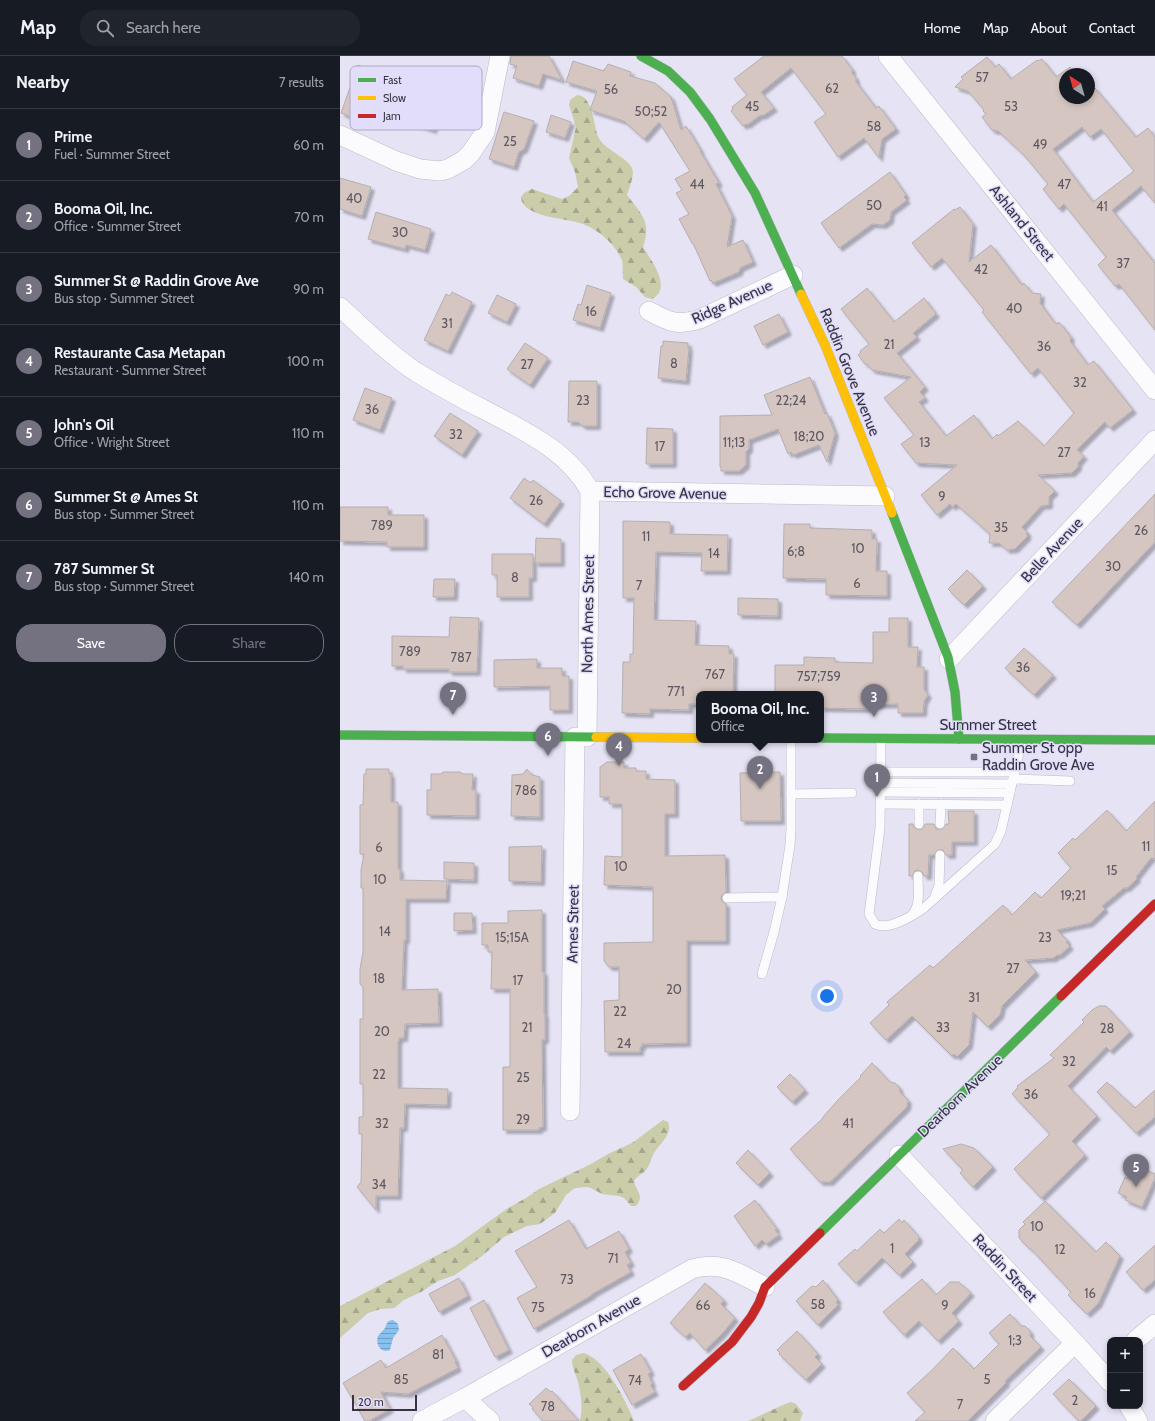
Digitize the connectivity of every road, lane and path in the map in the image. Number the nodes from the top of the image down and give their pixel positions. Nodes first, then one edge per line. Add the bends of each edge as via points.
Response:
1 (500, 56) edge
2 (641, 56) edge
3 (888, 56) edge
4 (340, 135) edge
5 (793, 275) junction
6 (340, 306) edge
7 (649, 310) dead end
8 (1155, 390) edge
9 (1155, 440) edge
10 (590, 491) junction
11 (885, 496) junction
12 (949, 659) junction
13 (340, 735) edge
14 (581, 737) junction
15 (696, 738) edge
16 (824, 738) edge
17 (881, 739) junction
18 (959, 739) junction
19 (1022, 740) junction
20 (1155, 740) edge
21 (791, 743) edge
22 (881, 772) junction
23 (1070, 780) dead end
24 (1012, 782) junction
25 (880, 788) junction
26 (852, 793) dead end
27 (791, 794) junction
28 (880, 804) junction
29 (919, 804) junction
30 (940, 804) junction
31 (1007, 805) junction
32 (919, 824) dead end
33 (940, 824) dead end
34 (940, 855) dead end
35 (918, 876) dead end
36 (782, 897) junction
37 (727, 898) dead end
38 (928, 904) junction
39 (1155, 904) edge
40 (910, 916) junction
41 (762, 974) dead end
42 (570, 1111) dead end
43 (899, 1155) junction
44 (765, 1287) junction
45 (1155, 1324) edge
46 (1140, 1337) edge
47 (1075, 1343) junction
48 (1107, 1371) edge
49 (683, 1386) dead end
50 (465, 1398) junction
51 (1131, 1409) edge
52 (422, 1421) edge
53 (490, 1421) edge
54 (995, 1421) edge
55 (1138, 1421) edge

1 - 4 street via 487,125 482,138 464,160 448,169 420,169 396,161
2 - 5 street, Raddin Grove Avenue via 673,74 704,110 755,192
3 - 8 street, Ashland Street
5 - 7 street, Ridge Avenue via 686,323 666,320
5 - 11 street, Raddin Grove Avenue via 825,345
6 - 10 street, Echo Grove Avenue via 386,350 417,372 512,424 558,454 577,472
9 - 12 street, Belle Avenue
10 - 11 street, Echo Grove Avenue
10 - 14 street, North Ames Street
11 - 12 street, Raddin Grove Avenue
12 - 18 street, Raddin Grove Avenue
13 - 14 street
14 - 15 street
14 - 42 street, Ames Street via 575,787
16 - 17 street, Summer Street
17 - 18 street, Summer Street
17 - 22 lane
18 - 19 street, Summer Street
19 - 20 street, Summer Street
19 - 24 lane
21 - 27 lane
22 - 24 lane
22 - 25 lane
23 - 24 lane
24 - 25 lane
24 - 31 lane
25 - 28 lane
26 - 27 lane
27 - 36 lane via 791,829
28 - 29 lane
28 - 40 lane via 878,852 869,914 875,924 884,927
29 - 30 lane
29 - 32 lane
30 - 31 lane
30 - 33 lane
31 - 38 lane via 995,844
34 - 38 lane via 940,882 938,890
35 - 40 lane via 917,907
36 - 37 lane
36 - 41 lane
38 - 40 lane
39 - 43 street, Dearborn Avenue
43 - 44 street, Dearborn Avenue
43 - 47 street, Raddin Street
44 - 49 street, Dearborn Avenue via 758,1306 743,1331
44 - 50 street, Dearborn Avenue via 719,1266 692,1269
45 - 46 street
47 - 48 street, Raddin Street
47 - 54 street
50 - 52 street, Dearborn Avenue
50 - 53 street
51 - 55 street

